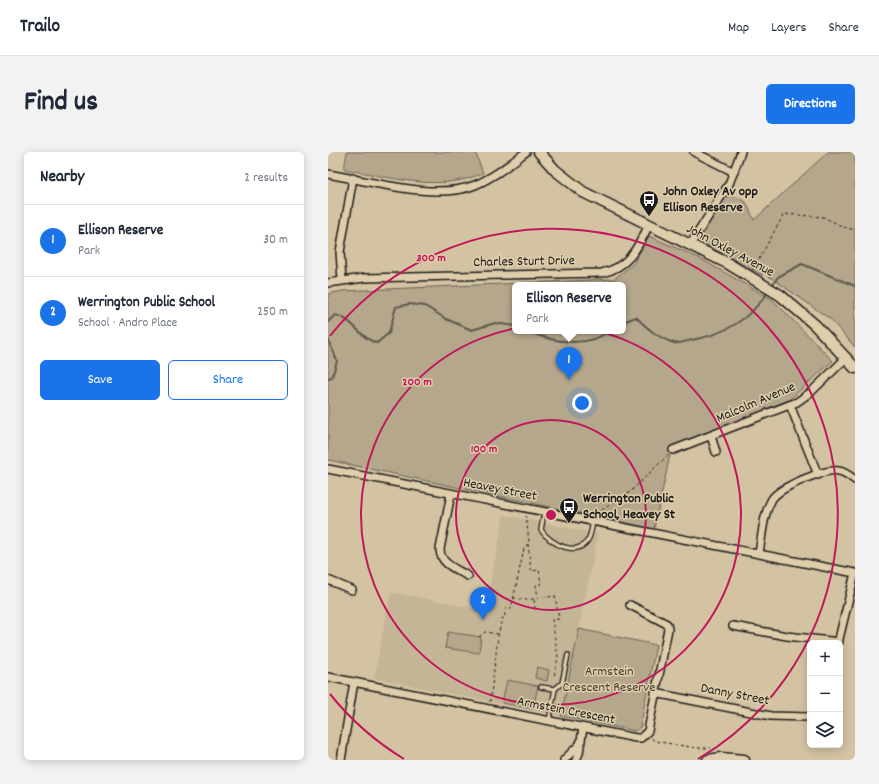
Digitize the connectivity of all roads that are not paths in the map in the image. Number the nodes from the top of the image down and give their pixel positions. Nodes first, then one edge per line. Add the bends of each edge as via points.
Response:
1 (526, 152) edge
2 (539, 152) edge
3 (694, 152) edge
4 (741, 152) edge
5 (734, 172) junction
6 (328, 174) edge
7 (353, 178) junction
8 (649, 225) junction
9 (690, 245) junction
10 (342, 280) junction
11 (328, 283) edge
12 (846, 359) junction
13 (855, 368) edge
14 (790, 405) junction
15 (711, 436) junction
16 (673, 450) road end
17 (716, 452) dead end
18 (328, 469) edge
19 (818, 475) junction
20 (855, 480) edge
21 (450, 494) junction
22 (544, 512) junction
23 (593, 522) junction
24 (759, 553) junction
25 (855, 572) edge
26 (468, 576) dead end
27 (328, 580) edge
28 (352, 590) dead end
29 (630, 605) dead end
30 (733, 626) dead end
31 (822, 640) edge
32 (839, 640) edge
33 (568, 655) dead end
34 (328, 677) edge
35 (354, 682) junction
36 (541, 686) dead end
37 (555, 689) junction
38 (655, 693) junction
39 (807, 717) edge
40 (549, 721) junction
41 (583, 728) junction
42 (580, 744) junction
43 (341, 760) edge
44 (564, 760) edge
45 (576, 760) edge
46 (708, 760) edge
47 (744, 760) edge

1 - 7 street via 489,178 455,191 425,191
2 - 8 street, John Oxley Avenue via 555,170 583,192
3 - 5 street
4 - 5 street
5 - 9 street
6 - 7 street
7 - 10 street via 340,252
8 - 9 street, John Oxley Avenue
8 - 10 street, Charles Sturt Drive via 632,255 618,268 602,273
9 - 12 street, John Oxley Avenue via 750,276 780,295 815,325
10 - 11 street, Charles Sturt Drive
12 - 13 street, John Oxley Avenue
12 - 14 street, Malcolm Avenue via 811,392
14 - 15 street, Malcolm Avenue
14 - 19 street
15 - 16 street, Malcolm Avenue
15 - 17 street, Malcolm Avenue
18 - 21 street, Heavey Street
19 - 20 street via 840,471
19 - 24 street via 785,488 774,496 768,509
21 - 22 street, Heavey Street
21 - 26 street via 440,555 445,562
22 - 23 street, Heavey Street
22 - 23 lane via 541,530 544,536 566,547 578,548 584,543 589,538
23 - 24 street, Heavey Street
24 - 25 street, Heavey Street
25 - 32 street
27 - 28 street
29 - 38 street, Armstein Crescent via 667,624
30 - 31 street
33 - 37 lane via 562,683
34 - 35 street, Armstein Crescent
35 - 40 street, Armstein Crescent
35 - 43 street
36 - 37 lane
37 - 40 lane
38 - 39 street, Danny Street via 771,716
38 - 41 street, Armstein Crescent via 648,731 644,737 636,738
40 - 41 street, Armstein Crescent
41 - 42 street
42 - 44 street
42 - 45 street
46 - 47 street

